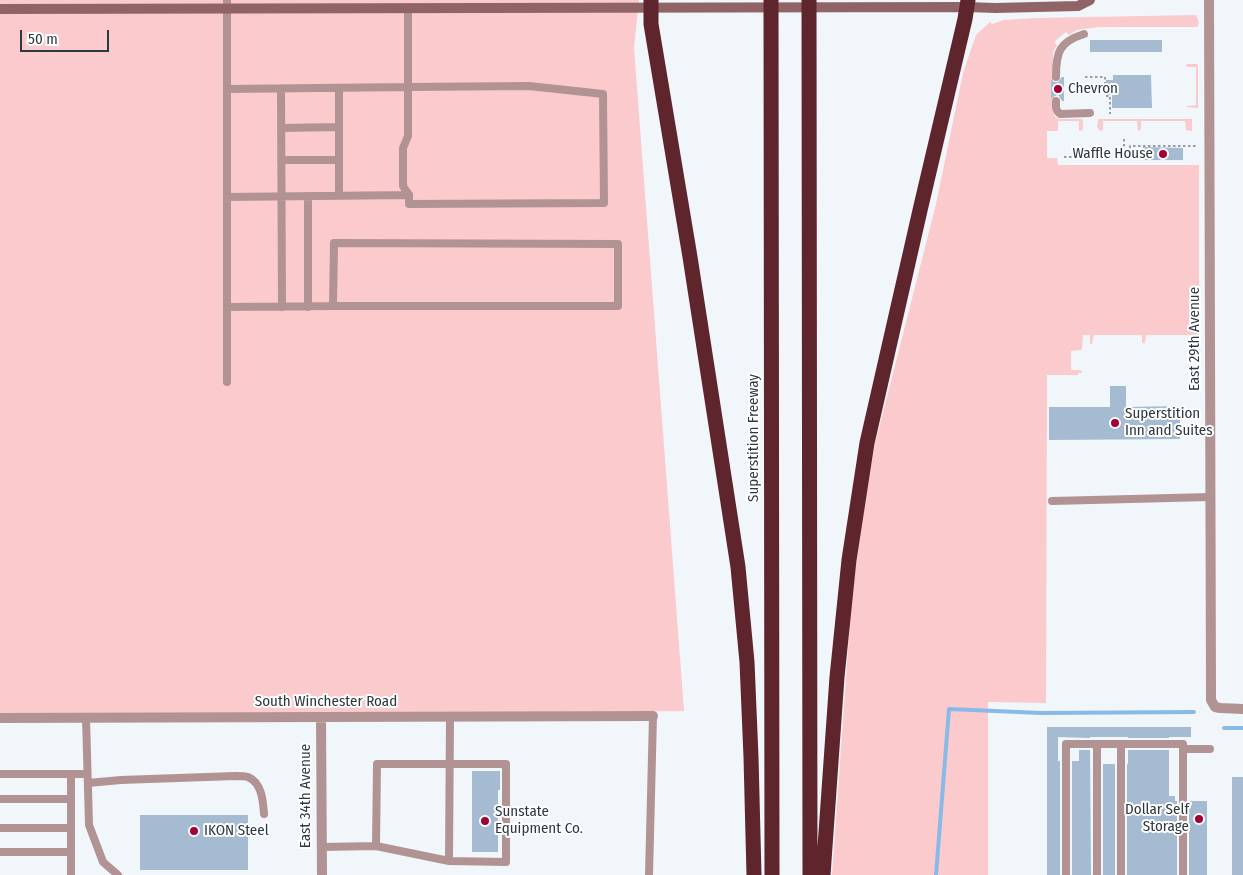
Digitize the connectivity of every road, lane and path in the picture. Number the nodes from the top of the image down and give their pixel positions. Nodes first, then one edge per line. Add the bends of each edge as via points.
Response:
1 (771, 0) edge
2 (809, 0) edge
3 (1090, 0) edge
4 (1209, 0) edge
5 (967, 3) edge
6 (227, 4) edge
7 (651, 4) edge
8 (408, 8) junction
9 (0, 9) edge
10 (1084, 34) dead end
11 (1056, 77) dead end
12 (1085, 77) dead end
13 (408, 87) junction
14 (339, 88) junction
15 (227, 89) junction
16 (281, 89) junction
17 (1056, 101) dead end
18 (1090, 113) dead end
19 (1110, 114) dead end
20 (339, 127) junction
21 (281, 128) junction
22 (1124, 140) dead end
23 (1200, 146) dead end
24 (1064, 157) dead end
25 (1124, 157) junction
26 (281, 160) junction
27 (339, 160) junction
28 (339, 195) junction
29 (409, 195) junction
30 (281, 196) junction
31 (308, 196) junction
32 (227, 197) junction
33 (333, 306) junction
34 (227, 307) junction
35 (282, 307) junction
36 (308, 307) junction
37 (227, 382) dead end
38 (1210, 497) junction
39 (1052, 501) dead end
40 (1243, 709) edge
41 (450, 716) junction
42 (653, 716) joint
43 (321, 717) junction
44 (0, 718) edge
45 (86, 718) junction
46 (1097, 744) junction
47 (1121, 744) junction
48 (1183, 749) junction
49 (1210, 749) dead end
50 (450, 764) junction
51 (0, 774) edge
52 (71, 774) junction
53 (88, 774) junction
54 (88, 783) junction
55 (0, 799) edge
56 (71, 799) junction
57 (264, 814) dead end
58 (0, 828) edge
59 (71, 828) junction
60 (376, 846) junction
61 (322, 847) junction
62 (0, 852) edge
63 (71, 852) junction
64 (449, 861) junction
65 (71, 875) edge
66 (118, 875) edge
67 (322, 875) edge
68 (649, 875) edge
69 (754, 875) edge
70 (772, 875) edge
71 (810, 875) edge
72 (823, 875) edge
73 (1066, 875) edge
74 (1097, 875) edge
75 (1121, 875) edge
76 (1183, 875) edge

1 - 70 highway, Superstition Freeway
2 - 71 highway
3 - 5 main road via 1078,6 995,8
4 - 38 street, East 29th Avenue
5 - 7 main road
5 - 72 highway via 868,443 849,560
6 - 8 main road
6 - 9 main road
6 - 15 lane
7 - 8 main road
7 - 69 highway via 651,24 738,568 752,757
8 - 13 lane
10 - 11 lane via 1064,45 1058,53
12 - 19 path via 1105,77 1105,96 1110,96
13 - 14 lane
13 - 29 lane via 408,136 402,148 402,186
13 - 29 lane via 529,86 603,94 604,203 409,204
14 - 16 lane
14 - 20 lane
15 - 16 lane
15 - 32 lane
16 - 21 lane
17 - 18 lane via 1060,114
20 - 21 lane
20 - 27 lane
21 - 26 lane
22 - 25 path
23 - 25 path via 1130,146 1130,157
24 - 25 path
26 - 27 lane
26 - 30 lane
27 - 28 lane
28 - 29 lane
28 - 31 lane
30 - 31 lane
30 - 32 lane
30 - 35 lane
31 - 36 lane
32 - 34 lane
33 - 33 lane via 618,306 618,244 334,243
33 - 36 lane
34 - 35 lane
34 - 37 lane
35 - 36 lane
38 - 39 lane
38 - 40 street, East 29th Avenue via 1211,700 1215,707
41 - 42 street, South Winchester Road
41 - 43 street, South Winchester Road
41 - 50 lane
42 - 68 lane
43 - 45 street, South Winchester Road
43 - 61 street, East 34th Avenue
44 - 45 street, South Winchester Road
45 - 53 lane
46 - 47 lane
46 - 73 lane via 1066,744
46 - 74 lane
47 - 48 lane via 1183,744
47 - 75 lane
48 - 49 lane
48 - 76 lane
50 - 60 lane via 377,764
50 - 64 lane
50 - 64 lane via 506,764 506,862
51 - 52 lane
52 - 53 lane
52 - 56 lane
53 - 54 lane
54 - 57 lane via 248,778 258,786
54 - 66 lane via 89,825 103,862
55 - 56 lane
56 - 59 lane
58 - 59 lane
59 - 63 lane
60 - 61 lane
60 - 64 lane
61 - 67 street, East 34th Avenue
62 - 63 lane
63 - 65 lane

